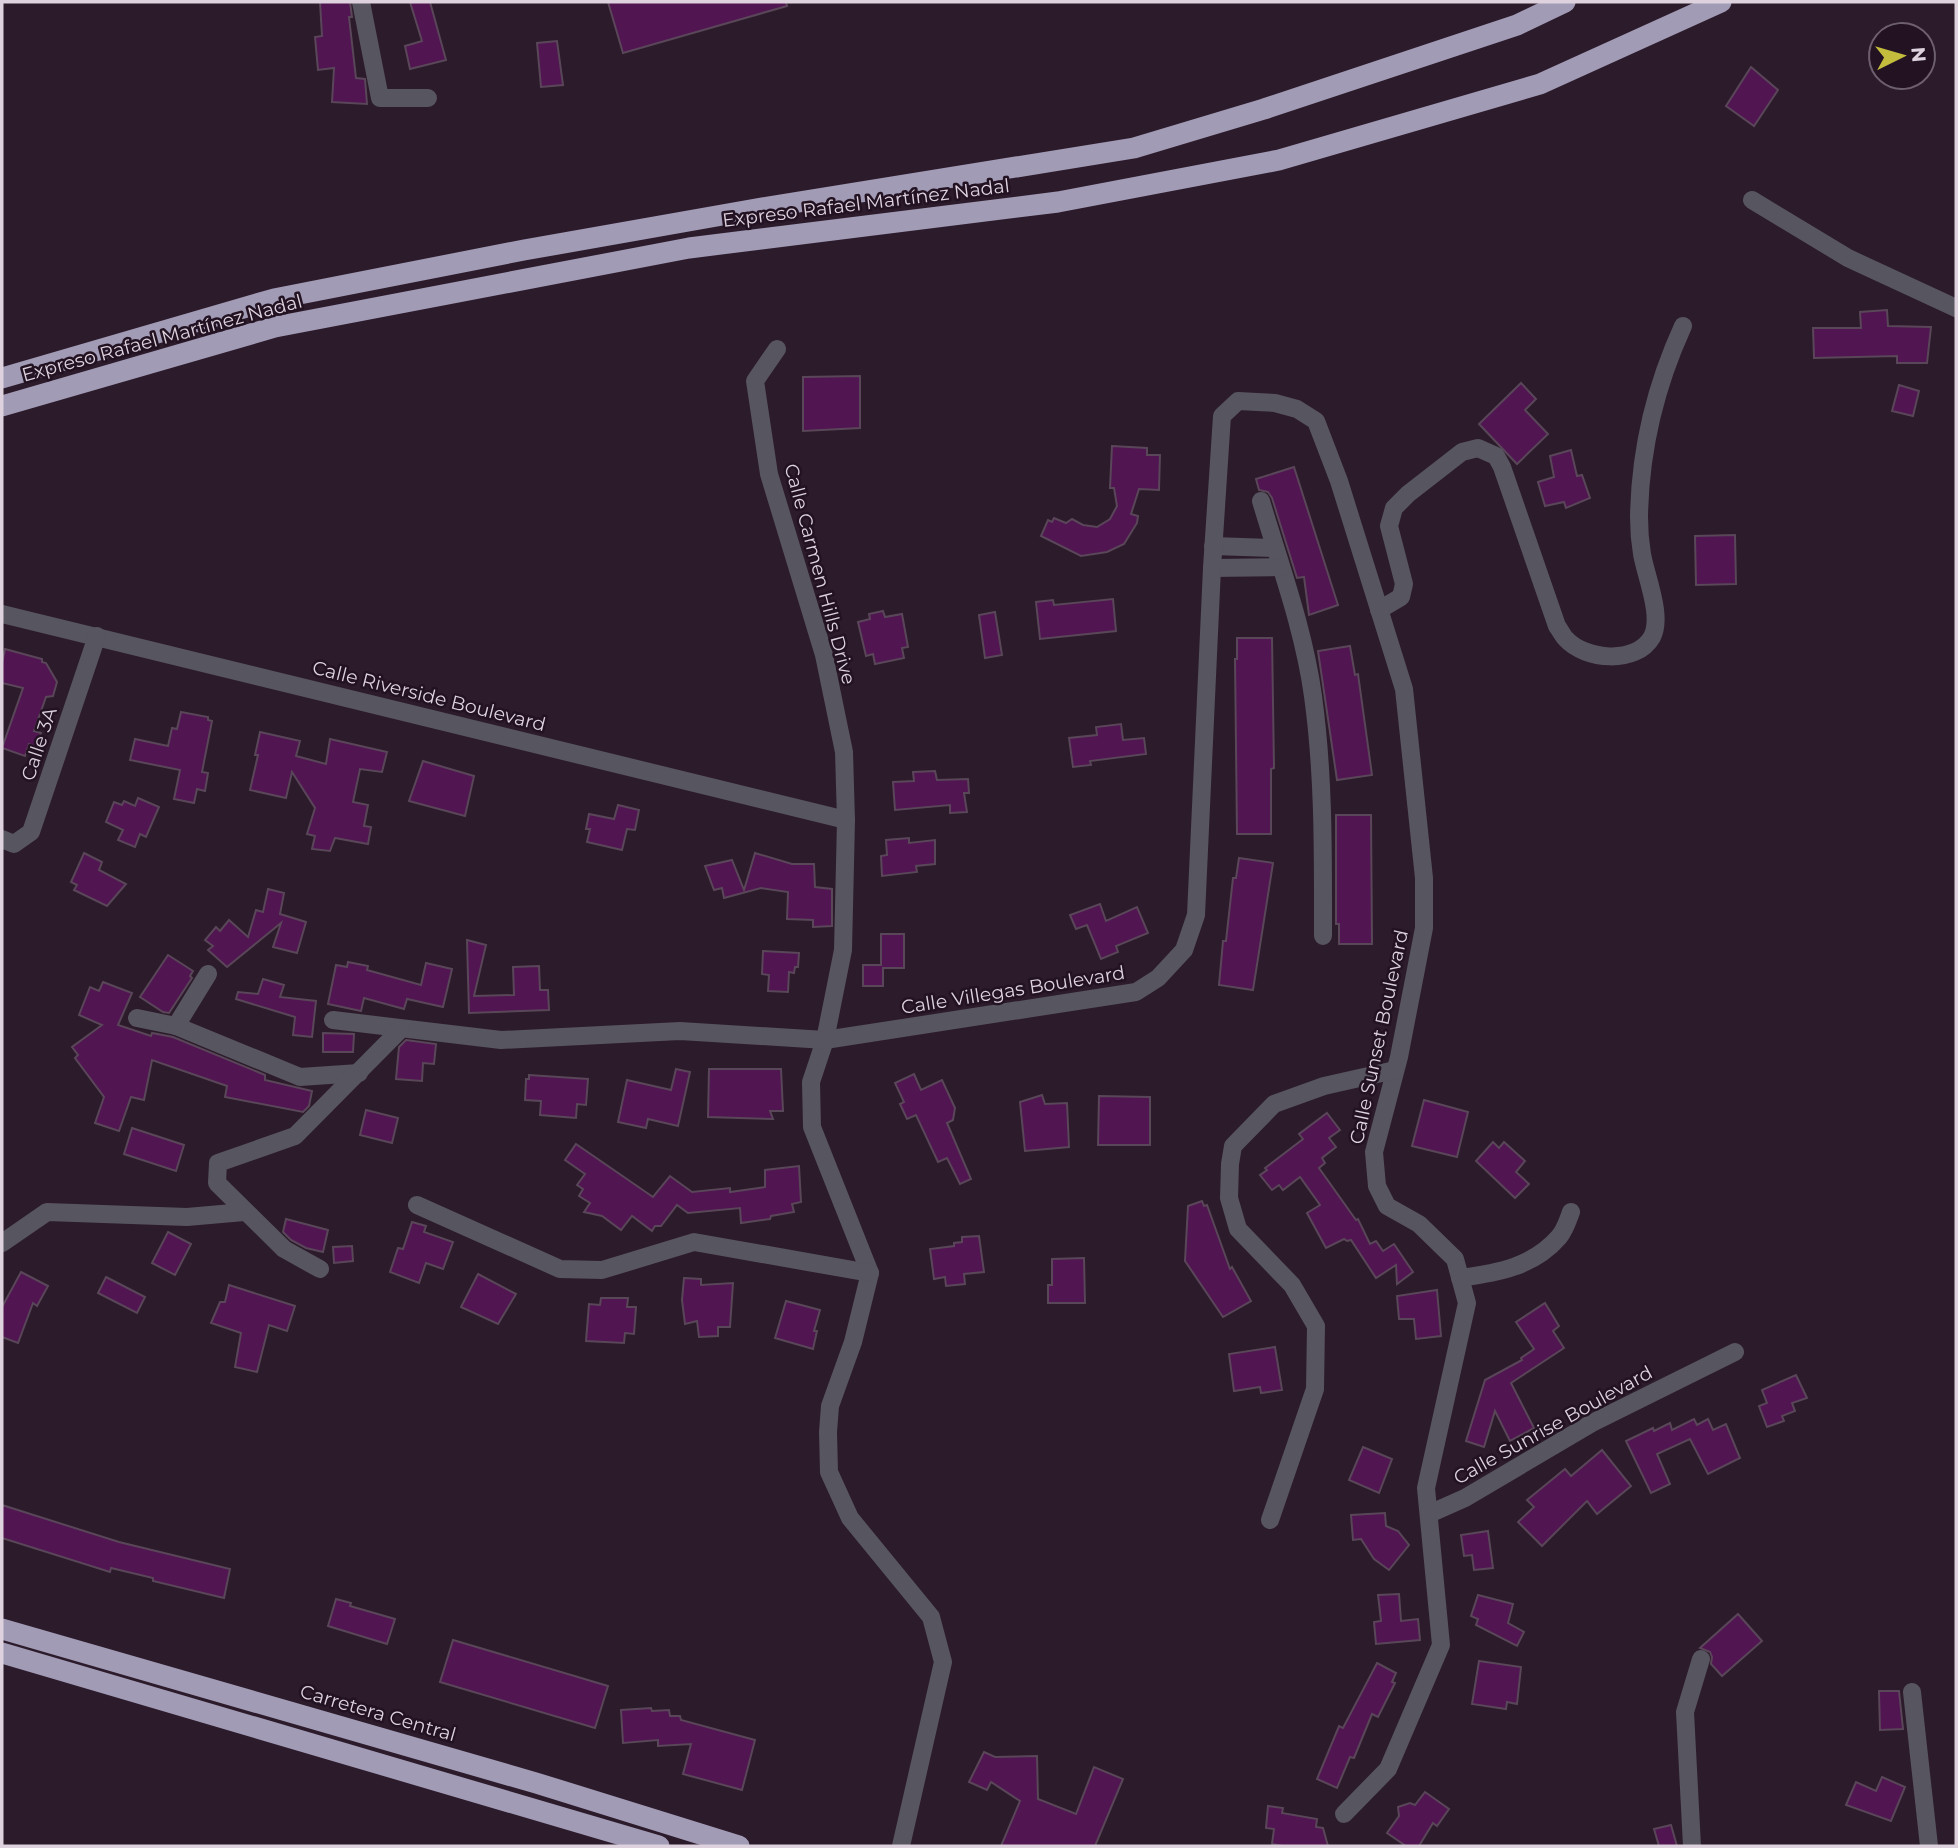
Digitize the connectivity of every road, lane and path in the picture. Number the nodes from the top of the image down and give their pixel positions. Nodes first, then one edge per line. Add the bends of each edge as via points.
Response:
1 (361, 2) edge
2 (1565, 2) edge
3 (1721, 2) edge
4 (428, 98) dead end
5 (1752, 200) dead end
6 (1956, 309) edge
7 (1683, 326) dead end
8 (777, 349) dead end
9 (2, 378) edge
10 (1238, 401) joint
11 (2, 406) edge
12 (1261, 501) dead end
13 (1213, 546) junction
14 (1275, 548) junction
15 (1280, 567) junction
16 (1212, 568) junction
17 (1378, 610) junction
18 (2, 614) edge
19 (97, 636) junction
20 (846, 820) junction
21 (2, 839) edge
22 (1323, 936) dead end
23 (208, 974) dead end
24 (137, 1018) dead end
25 (332, 1020) dead end
26 (176, 1026) junction
27 (401, 1029) junction
28 (825, 1040) junction
29 (1395, 1070) junction
30 (359, 1073) junction
31 (417, 1205) dead end
32 (244, 1212) junction
33 (1571, 1212) dead end
34 (2, 1243) edge
35 (320, 1269) dead end
36 (870, 1273) junction
37 (1460, 1278) junction
38 (1735, 1352) dead end
39 (1429, 1514) junction
40 (1270, 1520) dead end
41 (2, 1629) edge
42 (2, 1653) edge
43 (1701, 1659) dead end
44 (1912, 1692) dead end
45 (1344, 1815) dead end
46 (659, 1846) edge
47 (739, 1846) edge
48 (901, 1846) edge
49 (1692, 1846) edge
50 (1929, 1846) edge

1 - 4 street via 380,98
2 - 9 highway, Expreso Rafael Martínez Nadal via 1517,25 1134,148 741,212 274,299
3 - 11 highway, Expreso Rafael Martínez Nadal via 1540,84 1279,160 1058,202 689,248 288,324
5 - 6 street via 1848,258
7 - 17 street via 1665,366 1640,491 1642,554 1656,621 1645,645 1631,653 1604,656 1567,640 1557,626 1502,467 1496,456 1478,448 1462,452 1394,508 1389,526 1404,584 1401,597
8 - 20 street, Calle Carmen Hills Drive via 755,381 769,474 824,655 844,752
10 - 13 street, Calle Villegas Boulevard via 1222,416
10 - 17 street, Calle Sunset Boulevard via 1275,402 1297,408 1317,421
12 - 14 street
13 - 14 street
13 - 16 street, Calle Villegas Boulevard
14 - 15 street
15 - 16 street
15 - 22 street via 1313,695 1323,805
16 - 28 street, Calle Villegas Boulevard via 1196,915 1184,950 1158,978 1136,992
17 - 29 street, Calle Sunset Boulevard via 1404,689 1424,878 1424,928
18 - 19 street, Calle Riverside Boulevard
19 - 20 street, Calle Riverside Boulevard
19 - 21 street, Calle 3A via 32,832 13,844
20 - 28 street, Calle Carmen Hills Drive via 844,950
23 - 26 street
24 - 26 street
25 - 27 street, Calle Villegas Boulevard
26 - 30 street via 300,1077
27 - 28 street, Calle Villegas Boulevard via 500,1040 680,1031
27 - 30 street
28 - 36 street, Calle Carmen Hills Drive via 811,1083 811,1127
29 - 37 street, Calle Sunset Boulevard via 1374,1152 1377,1185 1387,1206 1419,1224 1455,1259
29 - 40 street via 1324,1086 1274,1104 1234,1146 1228,1198 1238,1229 1292,1285 1316,1326 1315,1389
30 - 32 street via 295,1136 218,1163 216,1184
31 - 36 street via 559,1269 602,1270 694,1242
32 - 34 street via 187,1217 47,1212
32 - 35 street via 284,1250
33 - 37 street via 1561,1235 1536,1258 1502,1272
36 - 48 street via 853,1342 830,1406 829,1472 850,1518 931,1617 943,1662
37 - 39 street, Calle Sunset Boulevard via 1467,1303 1426,1488
38 - 39 street, Calle Sunrise Boulevard via 1592,1423 1465,1498
39 - 45 street, Calle Sunset Boulevard via 1441,1645 1388,1769
41 - 47 highway, Carretera Central
42 - 46 highway
43 - 49 street via 1685,1712
44 - 50 street

